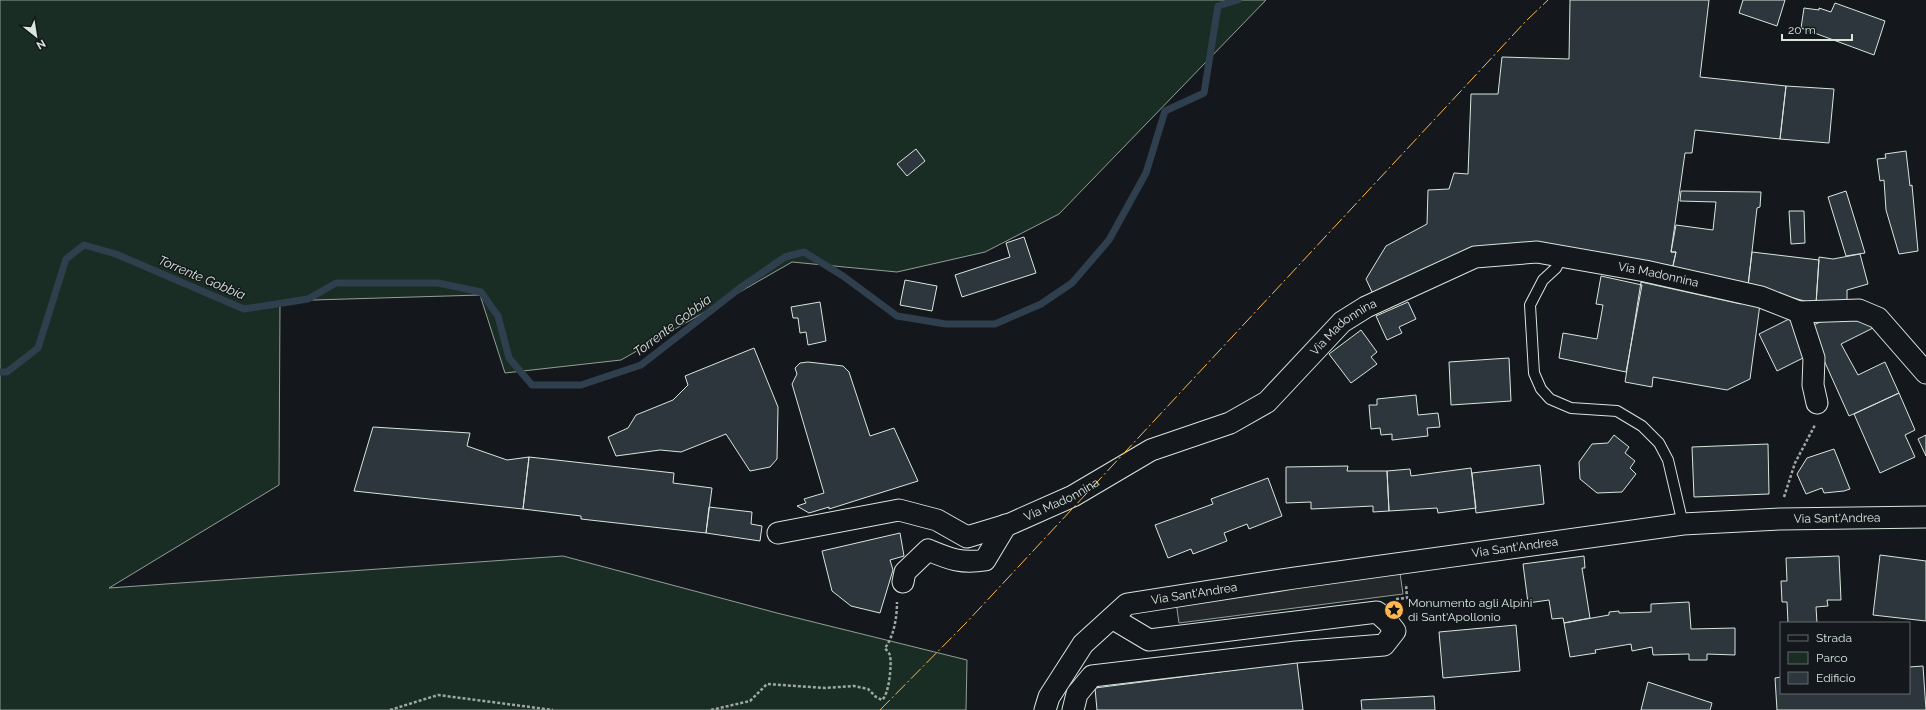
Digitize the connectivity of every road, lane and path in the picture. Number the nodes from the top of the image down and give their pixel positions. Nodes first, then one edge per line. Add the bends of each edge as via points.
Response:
1 (1562, 256) junction
2 (1799, 312) junction
3 (1926, 373) edge
4 (1817, 403) joint
5 (1926, 517) edge
6 (1780, 519) junction
7 (1683, 524) junction
8 (1006, 525) junction
9 (778, 533) dead end
10 (1404, 564) junction
11 (903, 582) joint
12 (1377, 612) junction
13 (1112, 618) junction
14 (390, 710) edge
15 (553, 710) edge
16 (710, 710) edge
17 (1045, 710) edge
18 (1073, 710) edge

1 - 2 street, Via Madonnina via 1645,271 1761,297
1 - 7 lane via 1556,268 1543,280 1530,306 1534,373 1540,389 1550,399 1571,408 1618,412 1642,426 1659,443 1668,460
1 - 8 street, Via Madonnina via 1536,252 1476,257 1366,307 1342,322 1267,402 1230,423 1151,450 1074,496
2 - 3 street, Via Madonnina via 1859,310 1878,318
2 - 4 street via 1814,358 1813,385
4 - 6 path via 1814,429 1795,463 1787,484
5 - 6 street, Via Sant'Andrea
6 - 7 street, Via Sant'Andrea
7 - 10 street, Via Sant'Andrea
8 - 9 street, Via Madonnina via 967,537 937,520 899,510
8 - 11 street via 985,560 968,562 949,559 928,550 906,572
10 - 12 path via 1407,598 1376,602
10 - 13 street, Via Sant'Andrea via 1127,604
11 - 16 path via 896,600 897,612 891,640 885,648 890,656 886,697 880,700 868,689 854,686 826,688 767,684 750,701
12 - 13 street via 1149,640
12 - 18 street via 1395,631 1384,646 1296,652 1092,676 1077,694
13 - 17 street, Via Sant'Andrea via 1083,644 1049,697
14 - 15 path via 438,695

